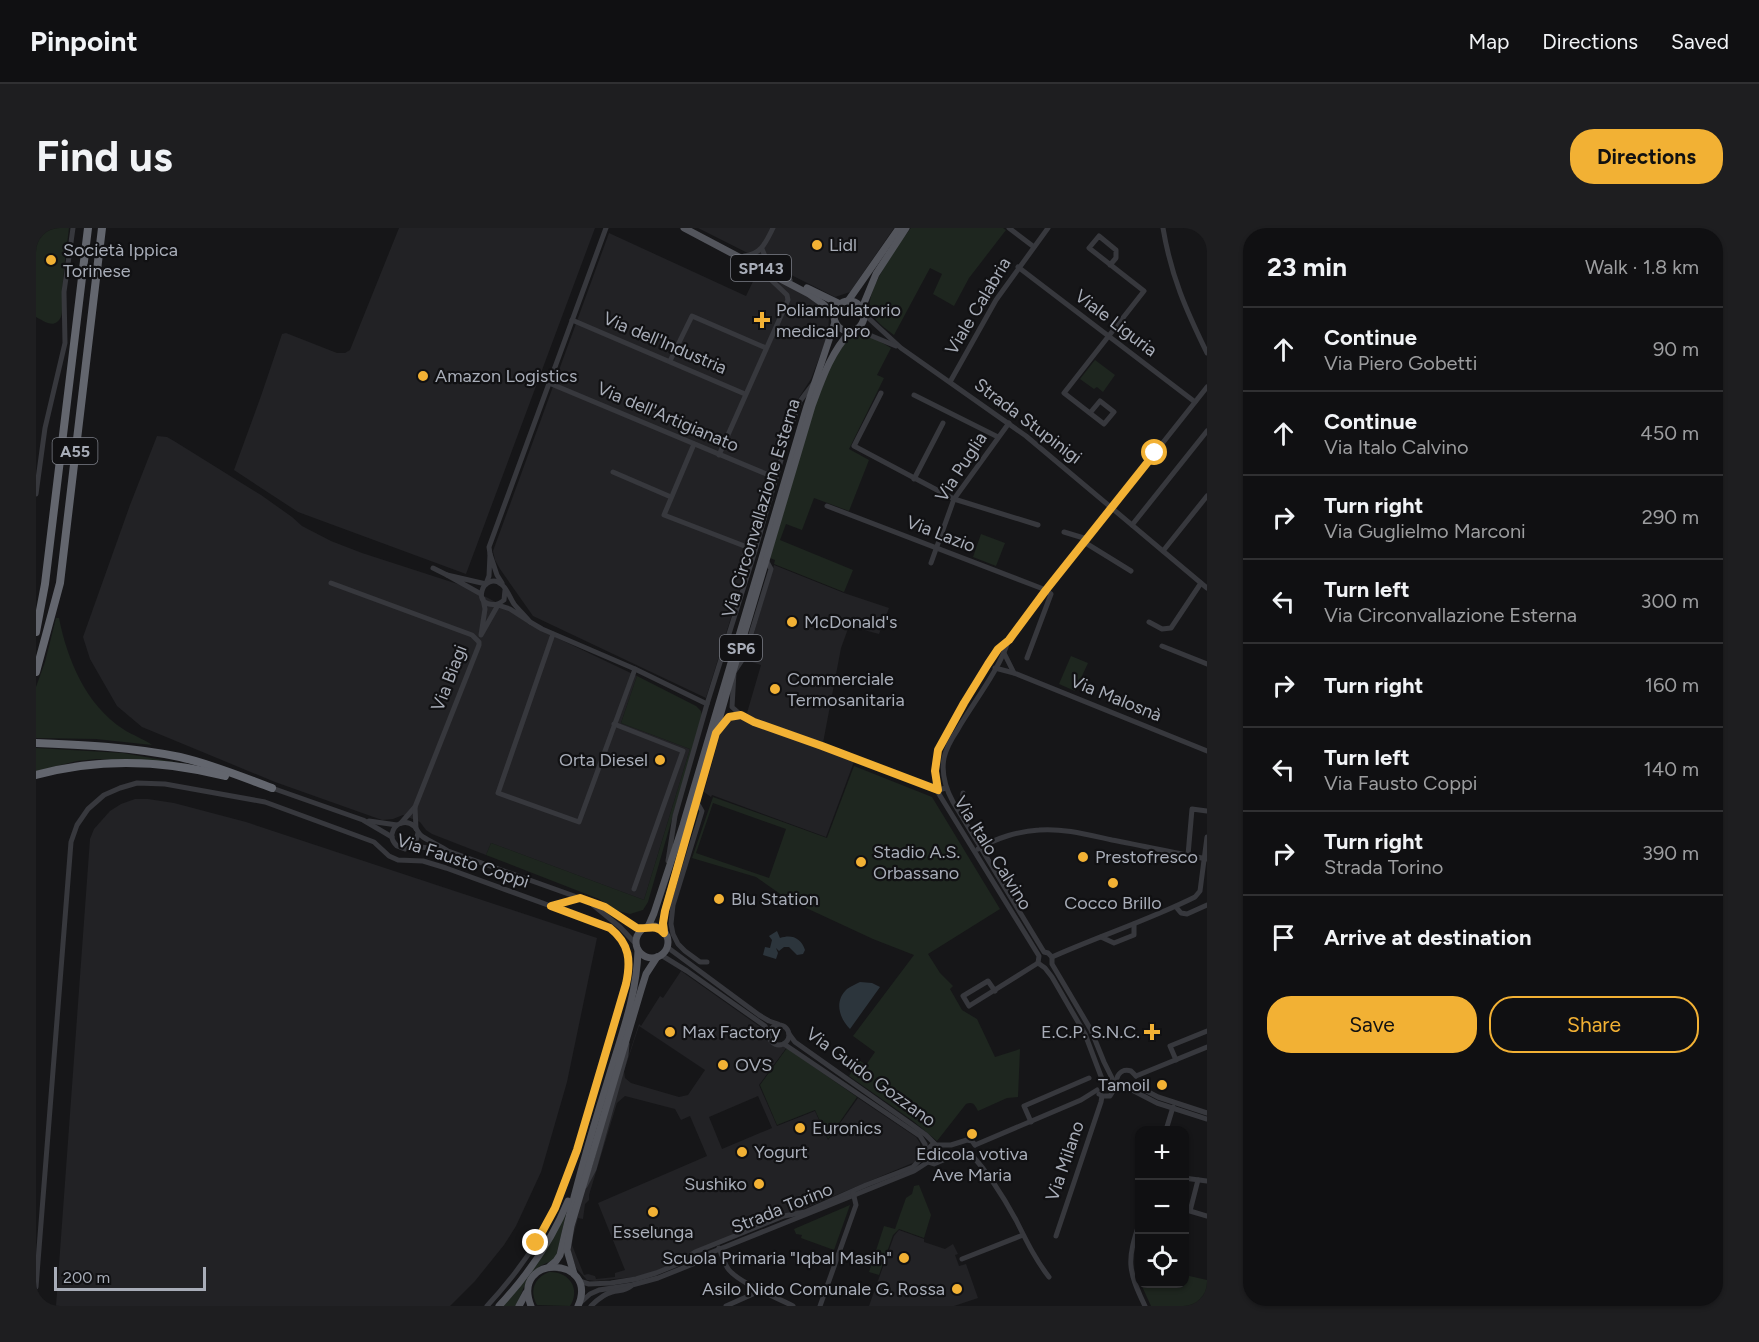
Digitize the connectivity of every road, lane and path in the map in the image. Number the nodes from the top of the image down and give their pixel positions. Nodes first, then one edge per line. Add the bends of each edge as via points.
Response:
1 (73, 228) edge
2 (88, 228) edge
3 (102, 228) edge
4 (606, 228) edge
5 (684, 228) edge
6 (690, 228) edge
7 (773, 228) edge
8 (906, 228) edge
9 (1009, 228) edge
10 (1048, 228) edge
11 (1163, 228) edge
12 (898, 229) edge
13 (1034, 247) junction
14 (762, 249) junction
15 (744, 255) junction
16 (755, 265) junction
17 (1110, 265) junction
18 (1018, 267) junction
19 (790, 280) junction
20 (848, 301) junction
21 (840, 304) junction
22 (863, 311) junction
23 (834, 318) junction
24 (572, 320) junction
25 (853, 330) junction
26 (1110, 336) junction
27 (766, 348) junction
28 (901, 348) junction
29 (1207, 353) edge
30 (670, 361) junction
31 (816, 380) junction
32 (950, 382) junction
33 (549, 383) junction
34 (1206, 389) edge
35 (881, 393) dead end
36 (745, 394) junction
37 (914, 395) dead end
38 (1195, 402) junction
39 (1090, 413) junction
40 (943, 423) dead end
41 (1009, 423) junction
42 (1207, 431) edge
43 (998, 437) junction
44 (694, 444) junction
45 (719, 455) junction
46 (614, 472) dead end
47 (776, 478) junction
48 (914, 478) junction
49 (36, 494) edge
50 (1207, 496) edge
51 (671, 497) junction
52 (954, 499) junction
53 (770, 500) junction
54 (827, 506) dead end
55 (1112, 508) junction
56 (1038, 525) dead end
57 (1132, 525) junction
58 (1064, 532) dead end
59 (1085, 540) junction
60 (747, 547) junction
61 (936, 548) junction
62 (1163, 550) junction
63 (490, 554) junction
64 (931, 563) dead end
65 (750, 565) junction
66 (433, 568) dead end
67 (1131, 571) dead end
68 (447, 575) junction
69 (331, 583) dead end
70 (1201, 583) junction
71 (486, 584) junction
72 (504, 588) junction
73 (1207, 588) edge
74 (1046, 590) junction
75 (482, 597) junction
76 (498, 605) junction
77 (530, 622) junction
78 (1149, 622) dead end
79 (36, 632) edge
80 (553, 634) junction
81 (480, 637) junction
82 (1009, 640) junction
83 (1162, 646) dead end
84 (998, 649) junction
85 (1005, 654) junction
86 (1027, 658) dead end
87 (988, 664) junction
88 (1207, 664) edge
89 (996, 668) junction
90 (635, 669) junction
91 (36, 672) edge
92 (734, 672) junction
93 (1014, 672) junction
94 (707, 704) junction
95 (741, 715) junction
96 (615, 724) junction
97 (716, 733) junction
98 (36, 743) edge
99 (1207, 751) edge
100 (36, 775) edge
101 (272, 788) junction
102 (946, 788) junction
103 (938, 790) junction
104 (963, 793) dead end
105 (696, 801) junction
106 (956, 806) junction
107 (415, 807) junction
108 (1207, 811) edge
109 (363, 820) junction
110 (399, 824) junction
111 (417, 831) junction
112 (392, 837) junction
113 (1207, 837) edge
114 (413, 846) junction
115 (981, 848) junction
116 (448, 851) junction
117 (974, 852) junction
118 (1188, 855) junction
119 (1206, 859) edge
120 (1205, 872) edge
121 (663, 887) junction
122 (634, 889) dead end
123 (580, 898) junction
124 (590, 903) junction
125 (1207, 905) edge
126 (551, 906) junction
127 (1176, 906) junction
128 (1134, 924) junction
129 (646, 928) junction
130 (664, 933) junction
131 (1101, 937) junction
132 (637, 947) junction
133 (667, 947) junction
134 (1042, 954) junction
135 (659, 956) junction
136 (1052, 960) junction
137 (707, 962) dead end
138 (1038, 963) junction
139 (1045, 968) junction
140 (994, 991) junction
141 (778, 1024) junction
142 (1207, 1031) edge
143 (768, 1034) junction
144 (789, 1034) junction
145 (784, 1044) junction
146 (1207, 1047) edge
147 (1176, 1060) junction
148 (1136, 1076) junction
149 (1089, 1078) dead end
150 (1102, 1079) junction
151 (1114, 1079) junction
152 (1132, 1087) junction
153 (1118, 1088) junction
154 (1097, 1090) junction
155 (1101, 1096) junction
156 (1174, 1105) junction
157 (1207, 1113) edge
158 (1207, 1119) edge
159 (1031, 1122) junction
160 (1168, 1126) edge
161 (935, 1144) junction
162 (975, 1145) junction
163 (926, 1153) junction
164 (971, 1154) junction
165 (928, 1162) junction
166 (578, 1177) junction
167 (1189, 1179) edge
168 (1198, 1180) junction
169 (1207, 1181) edge
170 (854, 1193) junction
171 (39, 1214) edge
172 (1207, 1216) edge
173 (1136, 1234) edge
174 (1023, 1235) junction
175 (1056, 1236) dead end
176 (718, 1246) junction
177 (962, 1259) dead end
178 (549, 1266) junction
179 (574, 1274) junction
180 (1049, 1277) dead end
181 (579, 1281) junction
182 (632, 1285) junction
183 (36, 1287) edge
184 (527, 1290) junction
185 (762, 1290) junction
186 (579, 1305) edge
187 (487, 1306) edge
188 (499, 1306) edge
189 (519, 1306) edge
190 (531, 1306) edge
191 (591, 1306) edge
192 (726, 1306) edge
193 (793, 1306) edge
194 (820, 1306) edge
195 (1145, 1306) edge

1 - 49 street via 64,292 65,343 45,428
2 - 79 highway, A55
3 - 91 highway, A55 via 60,583
4 - 24 street
5 - 16 main road, SP143
6 - 15 main road, SP143
7 - 14 street
8 - 22 main road, Via Circonvallazione Esterna / SP6 via 876,273
9 - 13 street
10 - 13 street, Viale Calabria
11 - 29 street via 1180,294
12 - 20 main road
13 - 18 street, Viale Calabria
14 - 15 street
14 - 19 street via 767,261
15 - 19 main road, SP143
16 - 23 main road, SP143 via 823,304
16 - 27 street via 788,297
17 - 17 street via 1116,250 1099,236 1089,248
17 - 26 street via 1144,291
18 - 26 street, Viale Liguria
18 - 32 street, Viale Calabria
19 - 21 main road, SP143
20 - 21 main road
20 - 22 main road
21 - 23 main road, Via Circonvallazione Esterna / SP6
22 - 25 main road, Via Circonvallazione Esterna / SP6 via 862,323
22 - 28 street, Strada Stupinigi
23 - 25 main road via 842,329
23 - 31 main road, Via Circonvallazione Esterna / SP6
24 - 30 street, Via dell'Industria
24 - 33 street
25 - 28 street, Strada Stupinigi
25 - 92 main road, Via Circonvallazione Esterna / SP6 via 841,341 816,396
26 - 38 street, Viale Liguria
26 - 39 street via 1064,393
27 - 30 street via 692,316
27 - 36 street
28 - 32 street, Strada Stupinigi
30 - 36 street, Via dell'Industria
31 - 47 street, Via Circonvallazione Esterna via 801,400
31 - 121 main road, Via Circonvallazione Esterna / SP6
32 - 41 street, Strada Stupinigi
33 - 44 street, Via dell'Artigianato
33 - 63 street via 489,547
34 - 38 street, Via Italo Calvino
35 - 48 street via 854,446
36 - 45 street
37 - 43 street
38 - 55 street, Via Italo Calvino
39 - 39 street via 1104,424 1114,412 1100,400
40 - 48 street
41 - 43 street, Via Puglia
41 - 55 street, Strada Stupinigi
42 - 57 street
43 - 52 street, Via Puglia
44 - 45 street, Via dell'Artigianato
44 - 51 street
45 - 47 street, Via dell'Artigianato
46 - 51 street
47 - 53 street, Via Circonvallazione Esterna
48 - 52 street
50 - 62 street
51 - 60 street, Via Circonvallazione Esterna via 664,515
52 - 56 street
52 - 61 street, Via Puglia
53 - 60 street, Via Circonvallazione Esterna via 764,498
53 - 65 street, Via Circonvallazione Esterna
54 - 61 street, Via Lazio
55 - 57 street, Strada Stupinigi
55 - 59 street, Via Italo Calvino
57 - 62 street, Strada Stupinigi
58 - 59 street
59 - 67 street
59 - 74 street, Via Italo Calvino
60 - 65 street, Via Circonvallazione Esterna via 742,562
61 - 64 street, Via Puglia
61 - 74 street, Via Lazio
62 - 70 street, Strada Stupinigi
63 - 71 street
63 - 72 street
65 - 94 street, Via Circonvallazione Esterna
66 - 68 street
68 - 71 street
68 - 75 street
69 - 81 street, Via Biagi
70 - 73 street, Strada Stupinigi
70 - 78 street via 1171,628 1162,630
71 - 72 street via 493,581
71 - 75 street
72 - 76 street via 505,597
72 - 77 street
74 - 82 street, Via Italo Calvino
74 - 86 street via 1051,594
75 - 76 street via 489,605
75 - 81 street via 485,609
76 - 77 street
76 - 81 street
77 - 80 street
80 - 90 street
80 - 96 street via 498,793 579,822
81 - 107 street, Via Biagi
82 - 84 street, Via Italo Calvino
82 - 85 street, Via Italo Calvino
83 - 88 street
84 - 85 street
84 - 87 street, Via Italo Calvino
85 - 89 street, Via Italo Calvino
85 - 93 street
87 - 89 street, Via Malosnà
87 - 103 street, Via Italo Calvino via 938,750
89 - 93 street, Via Malosnà
89 - 102 street, Via Italo Calvino via 944,757
90 - 94 street
90 - 96 street
92 - 95 street, Via Circonvallazione Esterna via 731,703
92 - 97 main road, Via Circonvallazione Esterna / SP6
93 - 99 street, Via Malosnà
94 - 121 street, Via Circonvallazione Esterna via 675,816
95 - 97 street via 728,717
95 - 103 street
96 - 122 street via 683,751
97 - 105 main road, Via Circonvallazione Esterna / SP6
98 - 101 highway via 123,747 181,757
100 - 101 highway via 78,765 125,763 212,772
101 - 109 street
102 - 103 street
102 - 106 street, Via Italo Calvino
103 - 117 street, Via Italo Calvino
104 - 106 street, Via Italo Calvino via 962,802
105 - 130 main road, Via Circonvallazione Esterna / SP6 via 665,911
105 - 137 street, Via Circonvallazione Esterna via 702,810 671,924 678,944 700,962
106 - 115 street, Via Italo Calvino
107 - 110 street, Via Biagi
107 - 111 street, Via Biagi
108 - 118 street via 1192,809
109 - 110 street
109 - 112 street
110 - 111 street via 410,823
110 - 112 street
111 - 114 street
111 - 116 street
112 - 114 street via 400,848
113 - 119 street
114 - 116 street
115 - 117 street
115 - 118 street via 1009,836 1046,829
115 - 134 street, Via Italo Calvino
116 - 123 street
117 - 134 street, Via Italo Calvino
118 - 119 street
119 - 120 street
120 - 127 street via 1198,895
121 - 129 main road, Via Circonvallazione Esterna / SP6
123 - 124 street
123 - 126 street
124 - 129 street via 605,907 633,926
124 - 132 street
125 - 127 street via 1187,914
126 - 171 street, Via Fausto Coppi via 423,861 398,860 374,842 265,802 165,784 137,783 104,795 88,809 71,842
126 - 187 street, Via Fausto Coppi via 610,928 620,938 630,962 577,1150 555,1208 536,1243
127 - 128 street
128 - 131 street
128 - 131 street via 1134,935 1114,943
129 - 130 main road via 658,927
129 - 132 main road, Via Circonvallazione Esterna / SP6 via 637,936
130 - 133 main road, Via Circonvallazione Esterna / SP6
131 - 136 street
132 - 135 main road via 648,958
132 - 166 main road, Via Circonvallazione Esterna / SP6 via 637,972 629,1008
133 - 135 main road
133 - 141 street via 759,1015
134 - 136 street, Via Italo Calvino via 1048,953
134 - 138 street
135 - 143 street via 765,1026
135 - 179 main road via 646,974 578,1200 567,1245
136 - 139 street
136 - 151 street, Via Italo Calvino
138 - 139 street
138 - 140 street
139 - 150 street via 1085,1034
140 - 140 street via 988,981 963,996 969,1006
141 - 143 street
141 - 144 street via 786,1027
142 - 147 street via 1170,1046
143 - 145 street via 775,1044
144 - 145 street
144 - 161 street, Via Guido Gozzano
145 - 163 street, Via Guido Gozzano via 920,1136
146 - 147 street
147 - 148 street
148 - 151 street via 1125,1070
148 - 152 street
149 - 159 street via 1024,1106
150 - 151 street
150 - 154 street
151 - 153 street
152 - 153 street
152 - 156 street via 1157,1103
153 - 155 street via 1110,1096
154 - 155 street
154 - 159 street
155 - 175 street, Via Milano
156 - 157 street
156 - 158 street
156 - 160 street
159 - 162 street
161 - 162 street via 967,1140
161 - 163 street, Strada Torino
162 - 164 street
163 - 165 street
163 - 170 street, Strada Torino via 913,1167
164 - 165 street, Strada Torino via 955,1155 934,1164
164 - 174 street via 989,1175
165 - 170 street, Strada Torino
166 - 178 main road, Via Circonvallazione Esterna / SP6 via 560,1255
166 - 188 main road, SP6 via 543,1249
167 - 168 street
168 - 169 street
168 - 172 street via 1190,1211
170 - 176 street, Strada Torino via 783,1216
170 - 194 street via 855,1205
171 - 183 street, Via Fausto Coppi
173 - 195 street via 1130,1266
174 - 177 street
174 - 180 street
176 - 181 street, Strada Torino via 636,1280 597,1284
176 - 182 street, Strada Torino via 675,1271
176 - 185 street via 731,1272
178 - 179 main road
178 - 184 main road, SP6 via 535,1274
179 - 181 main road
181 - 186 main road
182 - 186 street, Strada Torino via 599,1290
182 - 191 street via 604,1295
184 - 189 main road, SP6
184 - 190 main road
185 - 192 street
185 - 193 street

